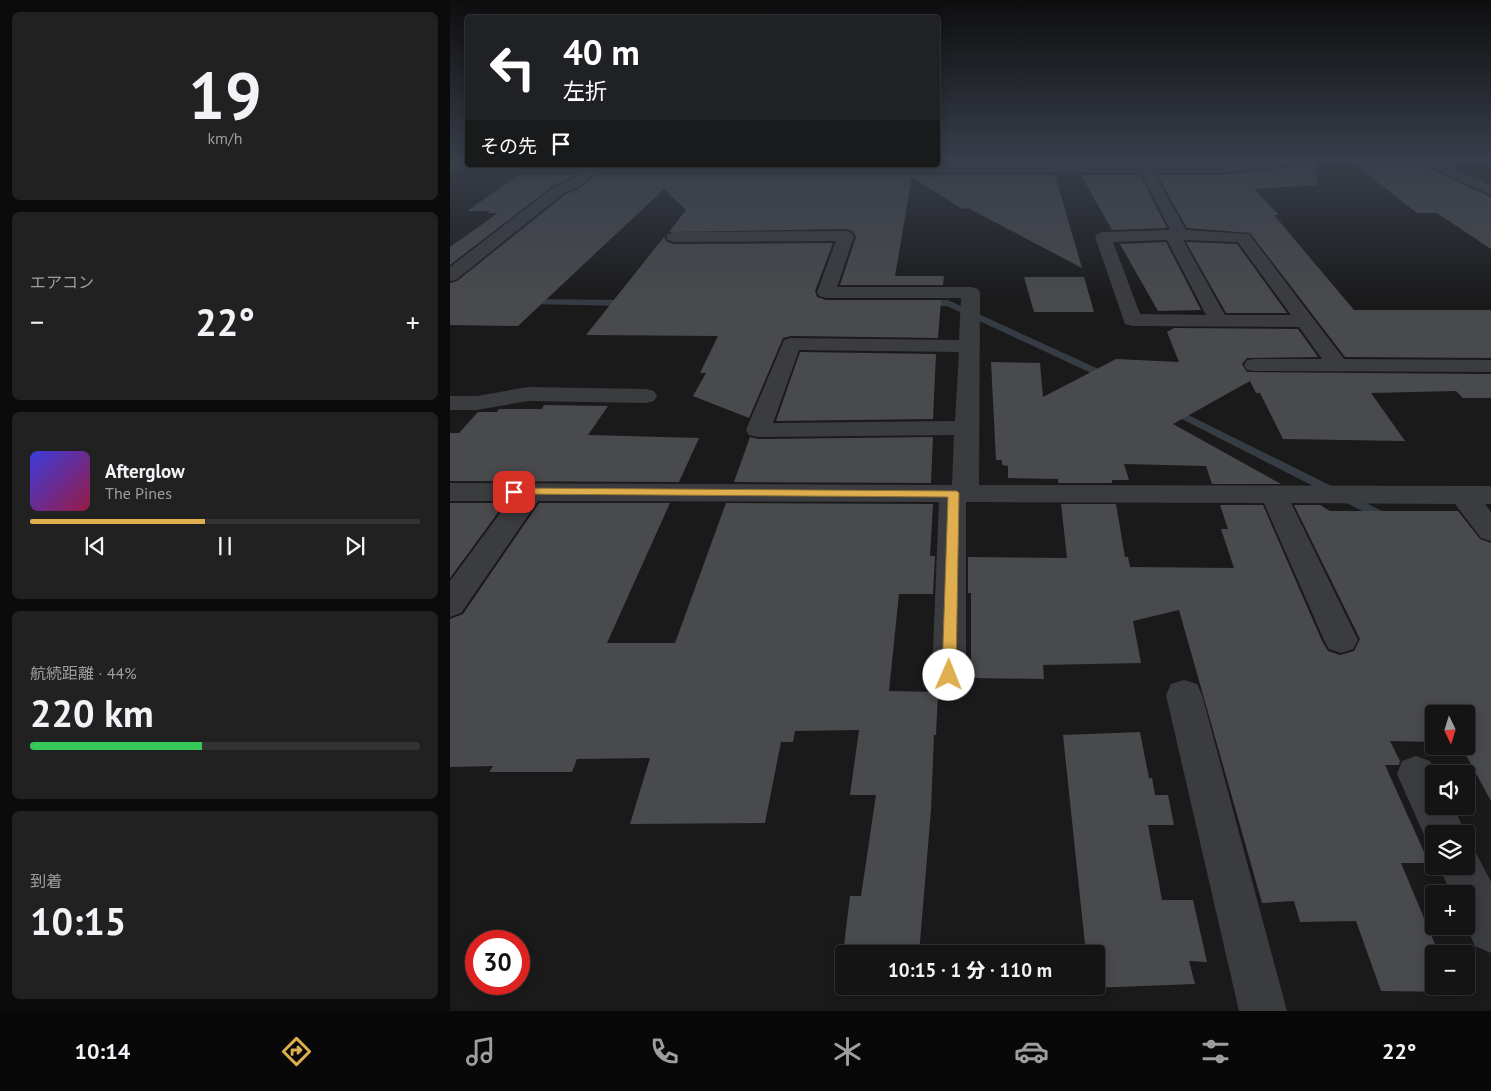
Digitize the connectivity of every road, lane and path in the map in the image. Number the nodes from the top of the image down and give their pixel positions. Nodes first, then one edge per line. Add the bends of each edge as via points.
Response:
1 (538, 207) edge
2 (1163, 207) edge
3 (1176, 235) junction
4 (674, 237) dead end
5 (450, 276) edge
6 (1219, 321) junction
7 (1305, 321) junction
8 (970, 346) junction
9 (1255, 365) dead end
10 (1338, 366) junction
11 (1491, 366) edge
12 (646, 396) dead end
13 (450, 402) edge
14 (967, 428) junction
15 (450, 492) edge
16 (530, 492) junction
17 (959, 493) junction
18 (1273, 494) junction
19 (1491, 494) edge
20 (1463, 495) junction
21 (1491, 531) edge
22 (450, 605) edge
23 (1341, 640) dead end
24 (949, 675) dead end
25 (1184, 695) dead end
26 (1416, 774) dead end
27 (1441, 825) edge
28 (1464, 875) edge
29 (1491, 930) edge
30 (1263, 1011) edge

1 - 5 street
2 - 3 street
3 - 6 street
3 - 6 street via 1103,237 1132,320
3 - 7 street via 1243,237
4 - 8 street via 846,236 826,292 971,293
6 - 7 street
7 - 10 street
8 - 14 street
8 - 14 street via 791,344 758,430
9 - 10 street
10 - 11 street
12 - 13 street via 528,394 477,403
14 - 17 street
15 - 16 street
16 - 17 street
16 - 22 street
17 - 18 street
17 - 24 street
18 - 20 street
18 - 23 street
19 - 20 street
20 - 21 street
25 - 30 street
26 - 27 street
28 - 29 street

